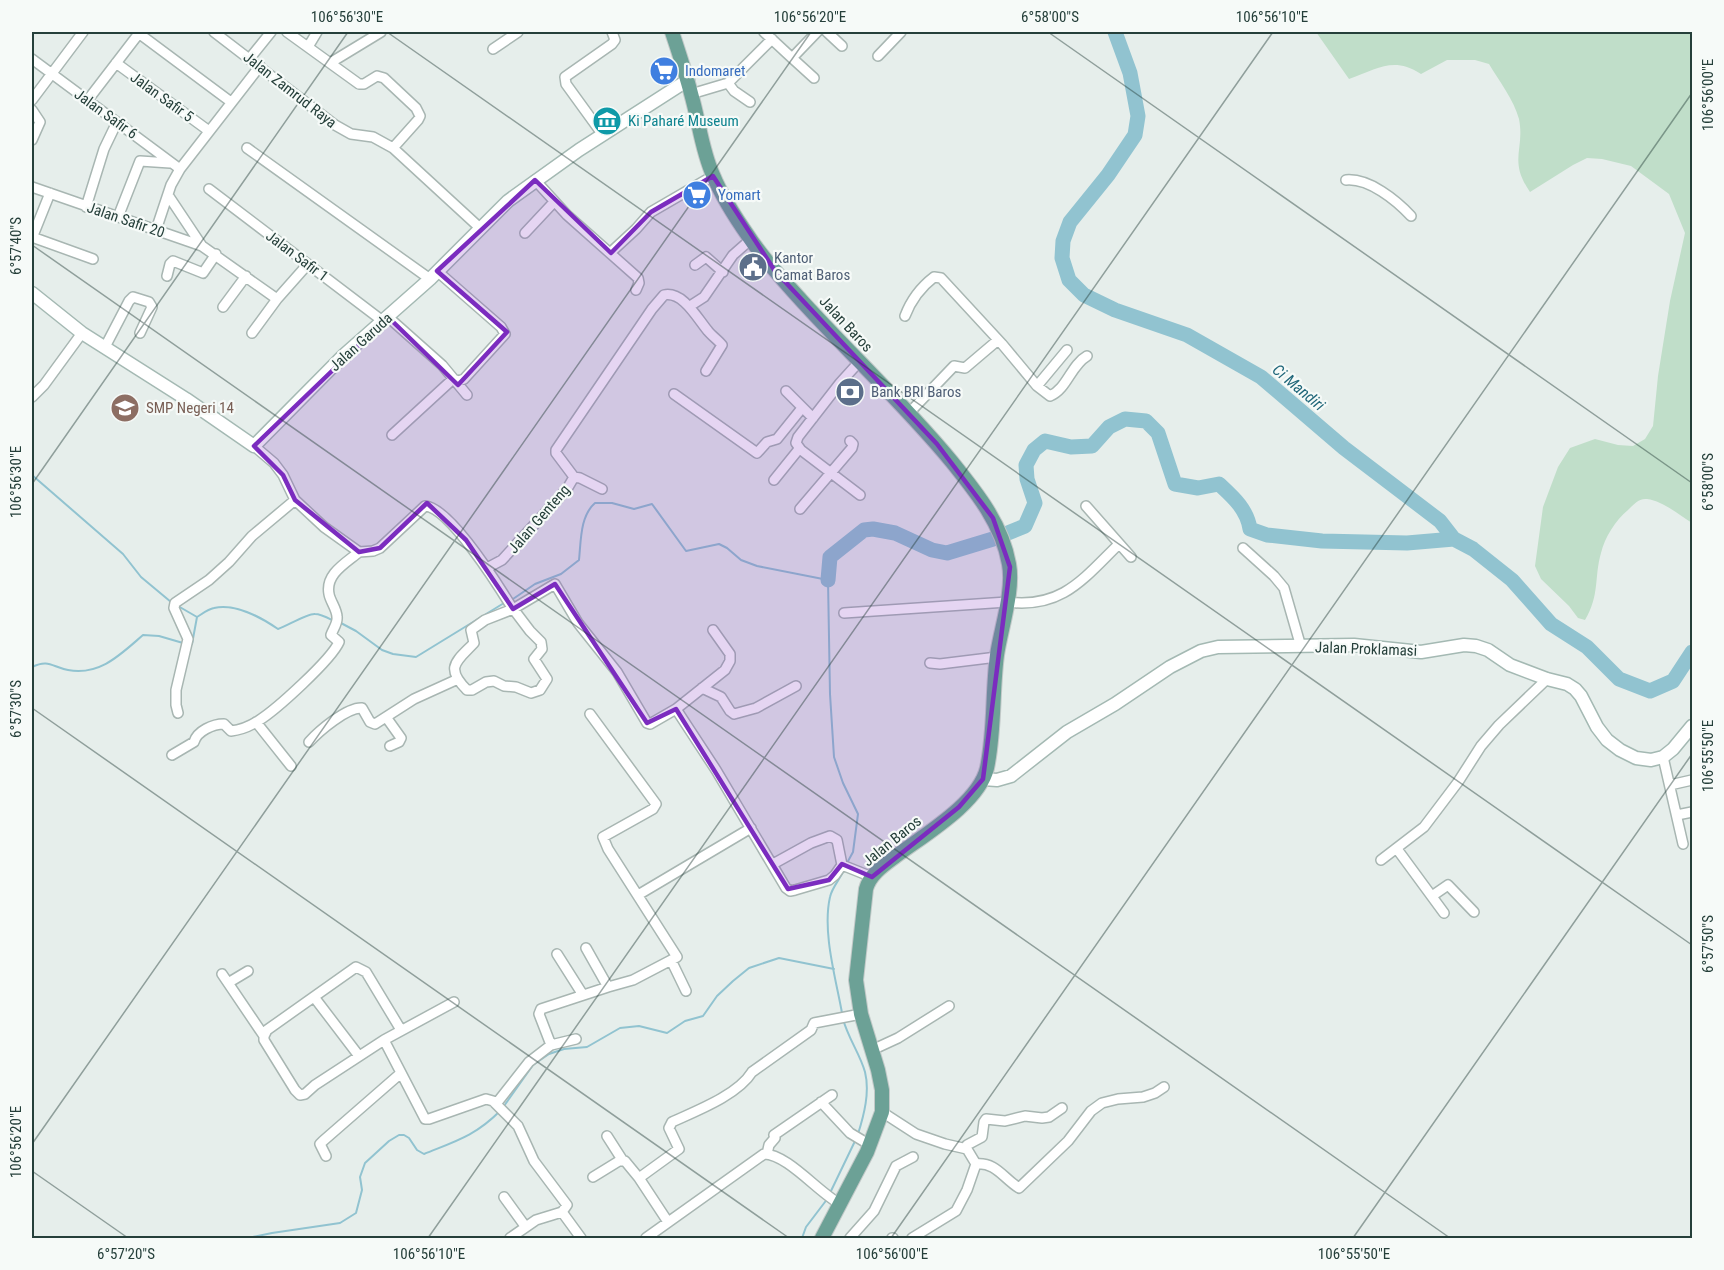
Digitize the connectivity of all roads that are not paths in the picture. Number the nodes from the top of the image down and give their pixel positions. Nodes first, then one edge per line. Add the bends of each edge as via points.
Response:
1 (83, 32) edge
2 (139, 32) edge
3 (214, 32) edge
4 (271, 32) edge
5 (287, 32) edge
6 (317, 32) edge
7 (381, 32) edge
8 (518, 32) edge
9 (612, 32) edge
10 (672, 32) edge
11 (764, 32) edge
12 (817, 32) edge
13 (826, 32) edge
14 (901, 32) edge
15 (772, 39) junction
16 (842, 46) dead end
17 (308, 47) junction
18 (493, 49) dead end
19 (878, 56) dead end
20 (250, 58) junction
21 (792, 58) junction
22 (32, 59) edge
23 (116, 63) junction
24 (330, 63) junction
25 (260, 66) junction
26 (51, 74) junction
27 (814, 78) dead end
28 (728, 83) junction
29 (690, 87) junction
30 (32, 100) edge
31 (87, 101) junction
32 (231, 102) junction
33 (750, 102) dead end
34 (32, 110) edge
35 (117, 123) junction
36 (209, 131) junction
37 (603, 135) junction
38 (32, 140) edge
39 (247, 148) dead end
40 (393, 148) junction
41 (172, 163) junction
42 (180, 170) junction
43 (713, 176) junction
44 (535, 180) junction
45 (1346, 180) dead end
46 (32, 187) edge
47 (209, 189) dead end
48 (50, 193) junction
49 (168, 195) junction
50 (554, 202) junction
51 (86, 207) junction
52 (1411, 216) dead end
53 (118, 217) junction
54 (480, 228) junction
55 (156, 230) junction
56 (525, 233) dead end
57 (32, 238) edge
58 (750, 240) junction
59 (202, 246) junction
60 (610, 253) junction
61 (216, 254) junction
62 (93, 259) dead end
63 (308, 264) junction
64 (695, 265) dead end
65 (723, 272) junction
66 (434, 275) junction
67 (167, 276) dead end
68 (246, 276) junction
69 (636, 290) dead end
70 (32, 293) edge
71 (277, 298) junction
72 (690, 306) junction
73 (224, 307) dead end
74 (905, 316) dead end
75 (386, 319) junction
76 (82, 333) junction
77 (140, 333) dead end
78 (252, 333) dead end
79 (998, 340) junction
80 (105, 347) junction
81 (1067, 350) dead end
82 (1088, 356) dead end
83 (859, 362) junction
84 (706, 371) dead end
85 (453, 379) junction
86 (1037, 386) junction
87 (786, 391) dead end
88 (674, 394) dead end
89 (467, 395) dead end
90 (32, 397) edge
91 (801, 408) junction
92 (909, 412) junction
93 (813, 418) junction
94 (392, 435) dead end
95 (850, 441) dead end
96 (254, 446) junction
97 (800, 449) junction
98 (831, 472) junction
99 (574, 477) junction
100 (774, 480) dead end
101 (602, 489) dead end
102 (860, 495) dead end
103 (295, 500) junction
104 (1086, 506) dead end
105 (800, 509) dead end
106 (1119, 544) junction
107 (1243, 548) dead end
108 (359, 552) junction
109 (1131, 557) dead end
110 (487, 568) junction
111 (1007, 602) junction
112 (510, 604) junction
113 (844, 613) dead end
114 (713, 630) dead end
115 (1301, 647) junction
116 (997, 657) junction
117 (930, 663) dead end
118 (458, 679) junction
119 (1547, 679) junction
120 (796, 686) dead end
121 (702, 688) junction
122 (676, 709) junction
123 (178, 713) dead end
124 (590, 714) dead end
125 (386, 717) junction
126 (256, 722) junction
127 (1692, 726) edge
128 (309, 742) dead end
129 (390, 746) dead end
130 (172, 755) dead end
131 (1663, 758) junction
132 (291, 766) dead end
133 (983, 779) junction
134 (1692, 780) edge
135 (1670, 785) junction
136 (1692, 812) edge
137 (1677, 815) junction
138 (751, 828) junction
139 (1683, 844) dead end
140 (1397, 849) junction
141 (1381, 860) dead end
142 (773, 864) junction
143 (846, 866) junction
144 (872, 877) junction
145 (638, 895) junction
146 (1432, 896) junction
147 (1474, 912) dead end
148 (1444, 913) dead end
149 (586, 948) dead end
150 (557, 954) dead end
151 (670, 960) junction
152 (248, 971) dead end
153 (222, 974) dead end
154 (228, 983) junction
155 (608, 987) junction
156 (686, 991) dead end
157 (583, 996) junction
158 (314, 997) junction
159 (454, 1002) dead end
160 (949, 1006) dead end
161 (856, 1015) junction
162 (401, 1030) junction
163 (264, 1036) junction
164 (576, 1039) dead end
165 (384, 1040) junction
166 (551, 1045) junction
167 (872, 1050) junction
168 (359, 1056) junction
169 (401, 1072) junction
170 (1164, 1087) dead end
171 (832, 1095) dead end
172 (821, 1102) junction
173 (497, 1106) junction
174 (1062, 1108) dead end
175 (882, 1113) junction
176 (607, 1136) dead end
177 (862, 1140) junction
178 (967, 1149) junction
179 (767, 1154) junction
180 (326, 1156) dead end
181 (913, 1156) dead end
182 (623, 1161) junction
183 (976, 1164) junction
184 (593, 1177) dead end
185 (639, 1178) junction
186 (504, 1197) dead end
187 (833, 1200) junction
188 (562, 1212) junction
189 (668, 1222) junction
190 (525, 1227) junction
191 (510, 1239) edge
192 (581, 1239) edge
193 (646, 1239) edge
194 (822, 1239) edge
195 (850, 1239) edge
196 (912, 1239) edge

1 - 26 street
2 - 23 street
2 - 32 street
3 - 20 street, Jalan Zamrud Raya
4 - 20 street
5 - 17 street
6 - 17 street
7 - 24 street
8 - 18 street
9 - 37 street via 612,44 565,77
10 - 29 main road, Jalan Baros
11 - 15 street
12 - 21 street
13 - 16 street
14 - 19 street
15 - 21 street
15 - 28 street
17 - 24 street
20 - 25 street, Jalan Zamrud Raya
21 - 27 street
22 - 26 street, Jalan Safir 6
23 - 31 street
23 - 36 street, Jalan Safir 5
24 - 40 street via 359,84 377,76 384,78 418,111 418,120
25 - 32 street
25 - 40 street, Jalan Zamrud Raya via 345,132 373,137
26 - 30 street
26 - 31 street, Jalan Safir 6
28 - 29 street
28 - 33 street
29 - 37 street, Jalan Garuda
29 - 43 main road, Jalan Baros
31 - 35 street, Jalan Safir 6
32 - 36 street
34 - 38 street via 40,122
35 - 41 street, Jalan Safir 6
35 - 51 street via 104,149
36 - 42 street
37 - 44 street, Jalan Garuda
39 - 66 street
40 - 54 street, Jalan Zamrud Raya
41 - 42 street, Jalan Safir 6
41 - 53 street via 140,161
42 - 49 street
43 - 58 main road, Jalan Baros
43 - 60 street via 651,212
44 - 50 street
44 - 54 street, Jalan Garuda
45 - 52 street via 1369,185
46 - 48 street, Jalan Safir 20
47 - 63 street, Jalan Safir 1
48 - 51 street, Jalan Safir 20
48 - 57 street
49 - 55 street
49 - 59 street
50 - 56 street
50 - 60 street
51 - 53 street, Jalan Safir 20
53 - 55 street, Jalan Safir 20
54 - 66 street, Jalan Garuda
55 - 59 street, Jalan Safir 20
57 - 62 street
58 - 65 street via 733,255
58 - 83 main road, Jalan Baros
59 - 61 street, Jalan Safir 20
60 - 69 street via 638,278
61 - 67 street via 203,273 173,261
61 - 68 street, Jalan Safir 20
63 - 71 street
63 - 75 street, Jalan Safir 1
64 - 65 street via 706,257
65 - 72 street via 704,297
66 - 75 street, Jalan Garuda
66 - 85 street via 505,333 464,379
68 - 71 street, Jalan Safir 20
68 - 73 street
70 - 76 street
71 - 78 street
72 - 84 street via 722,345
72 - 99 street, Jalan Genteng via 670,294 663,295 603,380 556,450
74 - 79 street via 924,285 938,277
75 - 85 street, Jalan Safir 1 via 442,365
75 - 96 street, Jalan Garuda via 344,355
76 - 80 street
76 - 90 street
77 - 80 street via 152,307 149,302 133,297
79 - 86 street
79 - 92 street via 965,368 954,366
80 - 96 street
81 - 86 street
82 - 86 street via 1054,395
83 - 92 main road, Jalan Baros
83 - 93 street
85 - 89 street, Jalan Safir 1
85 - 94 street
87 - 91 street
88 - 91 street via 757,453 767,441 779,437
91 - 93 street
92 - 111 main road, Jalan Baros via 993,518 1010,567
93 - 97 street via 796,439
95 - 98 street via 853,446
96 - 103 street via 274,463
97 - 98 street
97 - 100 street
98 - 102 street
98 - 105 street
99 - 101 street
99 - 110 street, Jalan Genteng via 502,560
103 - 108 street
103 - 123 street via 209,580 177,601 174,608 188,639 176,690
104 - 106 street
106 - 109 street
106 - 111 street via 1072,589 1033,603
107 - 115 street via 1284,588
108 - 110 street via 380,548 422,507 428,506 455,529
108 - 126 street via 335,571 330,580 329,594 337,620 331,635 339,642 333,653
110 - 112 street
111 - 113 street
111 - 116 main road, Jalan Baros
112 - 118 street via 471,630 474,643 455,664
112 - 118 street via 542,645 534,659 547,680 544,687 531,693 491,681 468,691
112 - 122 street via 555,585 578,623 617,672 647,723
114 - 121 street via 730,654 730,661 725,670
115 - 119 street, Jalan Proklamasi via 1354,645 1421,652 1476,646
115 - 133 street, Jalan Proklamasi via 1227,646 1201,651 1067,732 1011,776
116 - 117 street
116 - 133 main road, Jalan Baros via 992,734
118 - 125 street
119 - 131 street, Jalan Proklamasi via 1575,689 1597,727 1620,750 1636,758
119 - 140 street via 1498,725 1432,818
120 - 121 street via 756,708 734,714 721,698
121 - 122 street
122 - 138 street
124 - 145 street via 656,804 603,837
125 - 128 street via 372,724 358,707
125 - 129 street via 400,738
126 - 130 street via 231,731 219,724 199,733 194,742
126 - 132 street
127 - 131 street
131 - 135 street
133 - 144 main road, Jalan Baros via 950,815
134 - 135 street
135 - 137 street
136 - 137 street
137 - 139 street
138 - 142 street
138 - 145 street
140 - 141 street
140 - 146 street
142 - 143 street via 790,891 829,880
142 - 143 street via 830,836 837,840
143 - 144 street
144 - 161 main road, Jalan Baros via 866,889
145 - 151 street via 677,957
146 - 147 street via 1448,885
146 - 148 street
149 - 155 street
150 - 157 street
151 - 155 street via 633,980
151 - 156 street
152 - 154 street
153 - 154 street
154 - 163 street
155 - 157 street
157 - 166 street via 539,1012
158 - 162 street via 350,970 362,969
158 - 163 street
158 - 168 street
159 - 162 street
160 - 167 street
161 - 167 main road, Jalan Baros
161 - 185 street via 814,1023 811,1030 755,1070 745,1082 669,1124 679,1149
162 - 165 street
163 - 168 street via 300,1095
164 - 166 street
165 - 168 street
165 - 169 street
166 - 173 street via 530,1062
167 - 175 main road, Jalan Baros via 882,1090
169 - 173 street via 425,1119 486,1099
169 - 180 street via 320,1144
170 - 183 street via 1143,1097 1102,1103 1020,1187 992,1165
171 - 172 street
172 - 177 street
172 - 179 street via 774,1135
173 - 188 street via 518,1126 534,1161 567,1205
174 - 178 street via 1049,1117 986,1119 982,1137 967,1145
175 - 177 main road, Jalan Baros
175 - 178 street via 916,1134
176 - 182 street
177 - 187 main road, Jalan Baros
178 - 183 street
179 - 187 street via 791,1165
179 - 189 street
181 - 195 street via 896,1166 874,1211
182 - 184 street
182 - 185 street
183 - 196 street via 956,1211
185 - 189 street
186 - 190 street
187 - 194 main road, Jalan Baros
188 - 190 street
188 - 192 street
189 - 193 street
190 - 191 street

